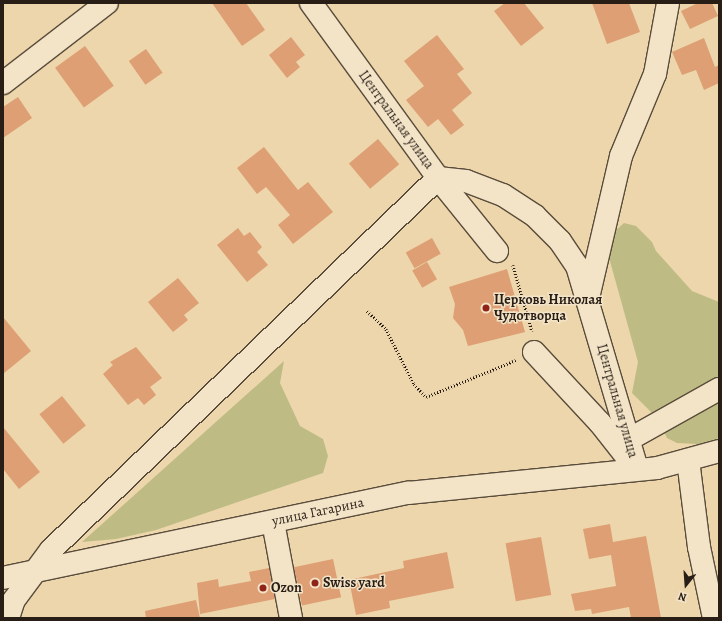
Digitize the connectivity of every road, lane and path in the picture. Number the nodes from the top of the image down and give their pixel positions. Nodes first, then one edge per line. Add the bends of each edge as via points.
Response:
1 (107, 3) edge
2 (311, 3) edge
3 (668, 3) edge
4 (3, 82) edge
5 (438, 178) junction
6 (497, 251) joint
7 (587, 299) junction
8 (367, 312) dead end
9 (534, 352) junction
10 (719, 389) edge
11 (628, 440) junction
12 (719, 451) edge
13 (688, 460) junction
14 (637, 470) junction
15 (273, 522) junction
16 (32, 573) junction
17 (3, 578) edge
18 (8, 618) edge
19 (291, 618) edge
20 (714, 618) edge

1 - 4 street
2 - 5 street, Центральная улица
3 - 7 street via 655,74 621,156
5 - 6 street
5 - 7 street, Центральная улица via 466,181 503,195 535,216 560,241 577,266
5 - 16 street via 51,550
6 - 9 path via 512,262 536,345
7 - 11 street, Центральная улица
8 - 9 path via 386,329 414,384 426,397
9 - 14 street via 600,423
10 - 11 street
11 - 14 street, Центральная улица
12 - 13 street, улица Гагарина
13 - 14 street, улица Гагарина
13 - 20 street via 699,547
14 - 15 street, улица Гагарина via 408,493
15 - 16 street, улица Гагарина
15 - 19 street
16 - 17 street, улица Гагарина
16 - 18 street via 14,600

